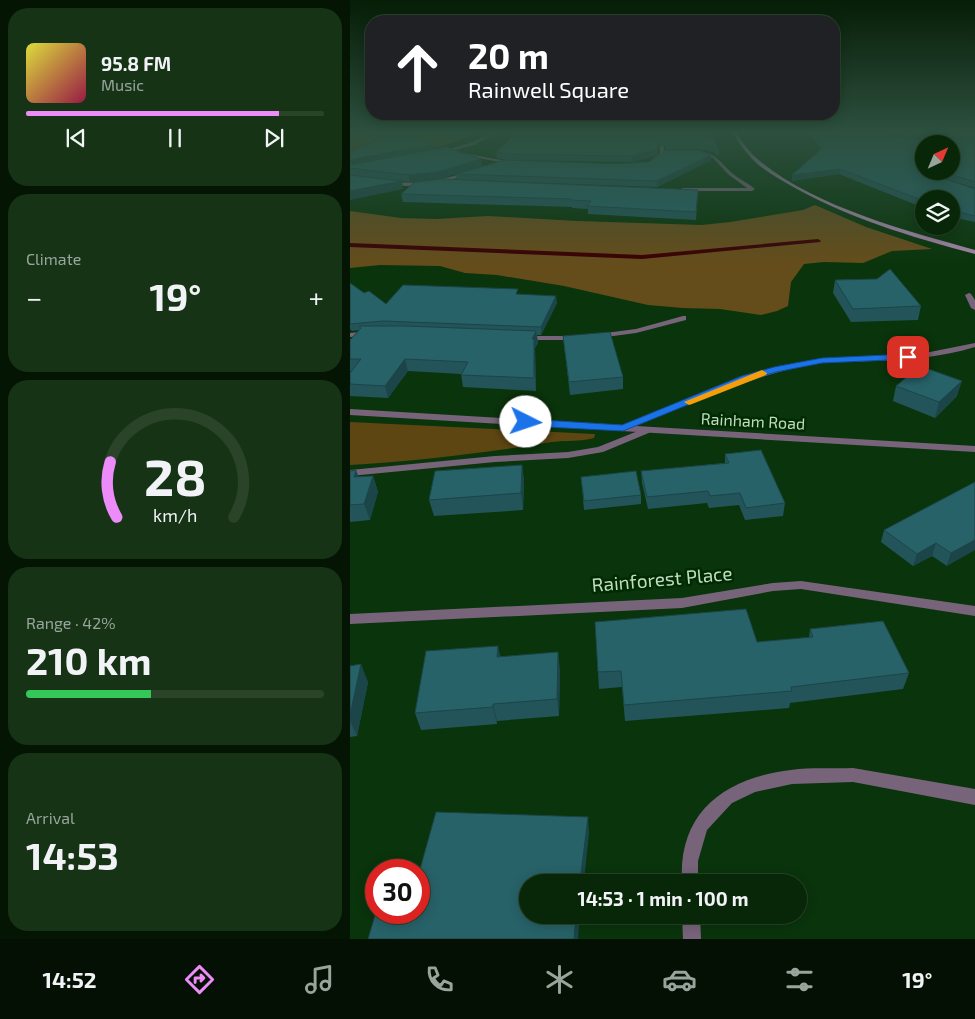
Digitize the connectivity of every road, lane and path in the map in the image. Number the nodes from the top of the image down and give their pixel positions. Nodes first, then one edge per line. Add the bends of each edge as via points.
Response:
1 (459, 176) edge
2 (734, 176) edge
3 (777, 176) edge
4 (383, 183) edge
5 (442, 183) junction
6 (458, 184) edge
7 (674, 190) edge
8 (975, 252) edge
9 (969, 295) dead end
10 (975, 308) edge
11 (683, 318) dead end
12 (376, 332) edge
13 (350, 334) edge
14 (592, 337) edge
15 (511, 338) edge
16 (583, 338) edge
17 (975, 345) edge
18 (350, 412) edge
19 (623, 428) junction
20 (648, 430) junction
21 (975, 449) edge
22 (350, 473) edge
23 (975, 611) edge
24 (350, 620) edge
25 (975, 797) edge
26 (690, 874) edge
27 (691, 924) edge
28 (692, 939) edge

1 - 5 street
2 - 7 street via 752,189
3 - 8 main road via 833,204 884,224
4 - 5 street via 410,186
5 - 6 street
9 - 10 street
11 - 14 street via 636,331
12 - 13 street
15 - 16 street
17 - 19 street via 926,356 822,360 774,370 746,378
18 - 19 street, Rainham Road
19 - 20 street, Rainham Road
20 - 21 street, Rainham Road
20 - 22 street via 600,450 568,456
23 - 24 street, Rainforest Place via 801,585 682,603
25 - 26 street via 853,775 792,777 753,785 726,798 700,826 690,861
27 - 28 street

